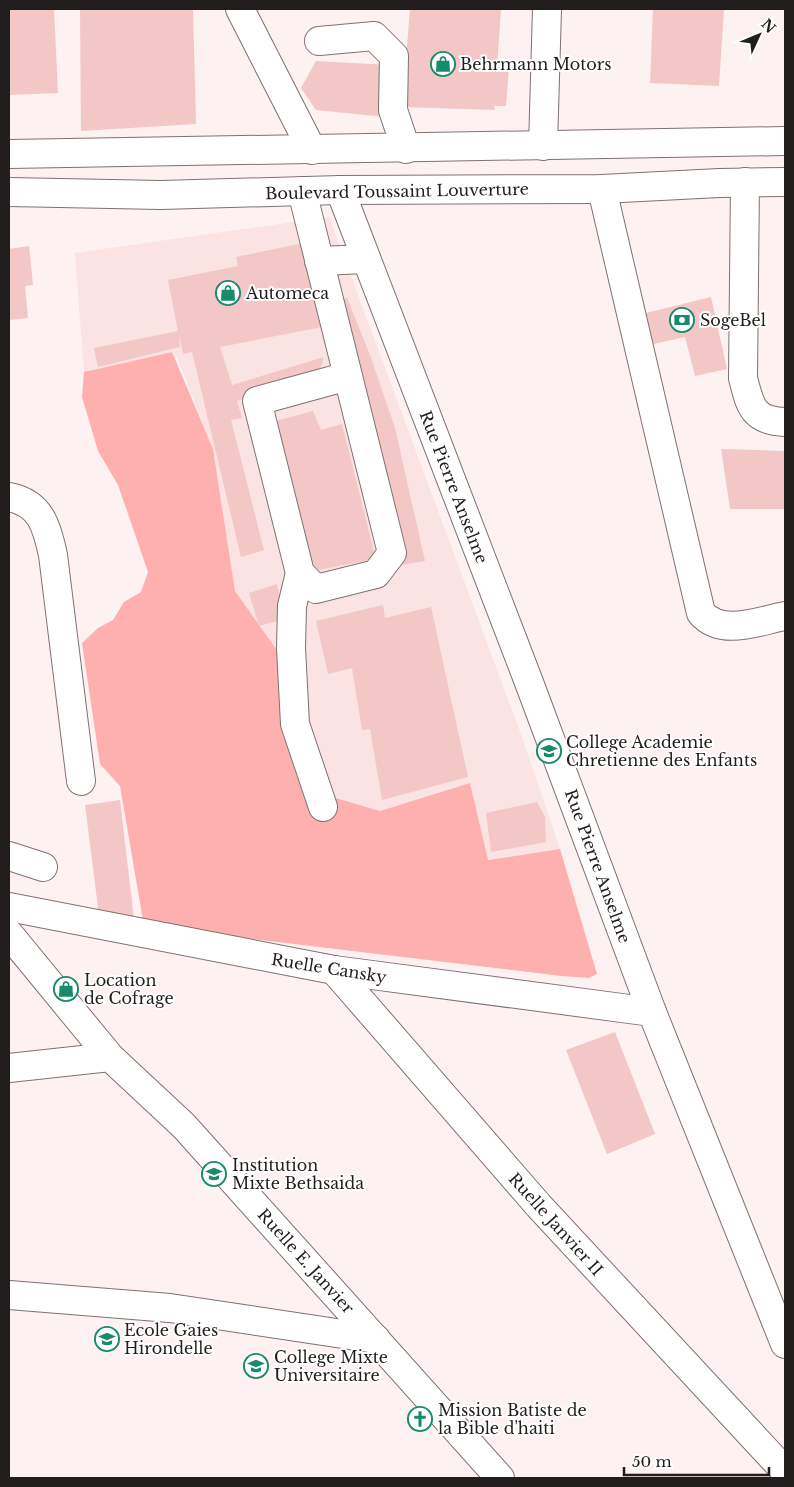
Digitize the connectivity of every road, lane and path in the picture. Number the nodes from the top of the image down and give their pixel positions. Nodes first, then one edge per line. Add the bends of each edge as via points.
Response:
1 (240, 9) edge
2 (547, 9) edge
3 (319, 41) dead end
4 (785, 141) edge
5 (543, 146) junction
6 (406, 149) junction
7 (312, 150) junction
8 (9, 154) edge
9 (744, 182) junction
10 (785, 182) edge
11 (602, 189) junction
12 (340, 190) junction
13 (302, 191) junction
14 (9, 192) edge
15 (366, 259) junction
16 (319, 261) junction
17 (348, 376) junction
18 (785, 422) edge
19 (9, 498) edge
20 (300, 573) junction
21 (785, 616) edge
22 (80, 781) dead end
23 (323, 808) dead end
24 (9, 856) edge
25 (44, 866) dead end
26 (9, 907) edge
27 (9, 934) edge
28 (334, 970) junction
29 (652, 1012) junction
30 (110, 1057) junction
31 (9, 1068) edge
32 (9, 1296) edge
33 (376, 1339) junction
34 (785, 1344) edge
35 (785, 1471) edge
36 (500, 1478) edge

1 - 7 street
2 - 5 street
3 - 6 street via 374,36 394,56 393,110
4 - 5 street
5 - 6 street
6 - 7 street
7 - 8 street
9 - 10 street, Boulevard Toussaint Louverture
9 - 11 street, Boulevard Toussaint Louverture
9 - 18 street via 743,378 756,413 770,422
11 - 12 street, Boulevard Toussaint Louverture
11 - 21 street via 702,614 708,621 724,627
12 - 13 street, Boulevard Toussaint Louverture
12 - 15 street, Rue Pierre Anselme
13 - 14 street, Boulevard Toussaint Louverture via 161,195
13 - 16 street
15 - 16 street
15 - 29 street, Rue Pierre Anselme
16 - 17 street
17 - 20 street via 257,401
17 - 20 street via 392,553 376,574 316,588
19 - 22 street via 33,508 46,525
20 - 23 street via 292,606 291,631 295,724
24 - 25 street
26 - 28 street, Ruelle Cansky
27 - 30 street, Ruelle E. Janvier
28 - 29 street, Ruelle Cansky
28 - 35 street, Ruelle Janvier II via 539,1206
29 - 34 street, Rue Pierre Anselme
30 - 31 street
30 - 33 street, Ruelle E. Janvier via 184,1126
32 - 33 street via 170,1308
33 - 36 street, Ruelle E. Janvier

